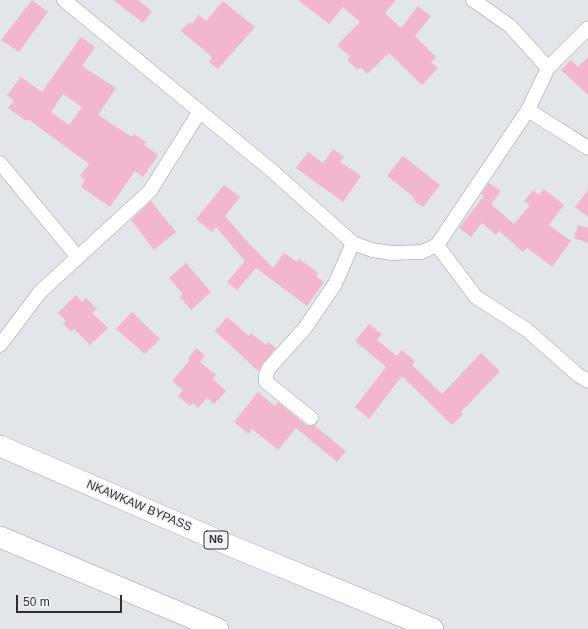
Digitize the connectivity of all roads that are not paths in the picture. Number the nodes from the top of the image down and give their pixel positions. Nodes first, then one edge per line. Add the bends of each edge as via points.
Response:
1 (64, 0) edge
2 (473, 0) edge
3 (588, 28) edge
4 (548, 68) junction
5 (528, 110) junction
6 (200, 111) junction
7 (588, 148) edge
8 (0, 163) edge
9 (354, 243) junction
10 (437, 245) junction
11 (77, 256) junction
12 (0, 345) edge
13 (588, 381) edge
14 (311, 418) dead end
15 (0, 446) edge
16 (0, 537) edge
17 (218, 629) edge
18 (433, 629) edge

1 - 6 street
2 - 4 street via 510,26
3 - 4 street
4 - 5 street
5 - 7 street
5 - 10 street
6 - 9 street
6 - 11 street via 150,191
8 - 11 street
9 - 10 street via 372,250 392,253 422,252
9 - 14 street via 335,284 305,328 269,368 266,375 266,382
10 - 13 street via 476,297 527,330
11 - 12 street via 40,292
15 - 18 highway, NKAWKAW BYPASS / N6 via 231,546
16 - 17 highway

